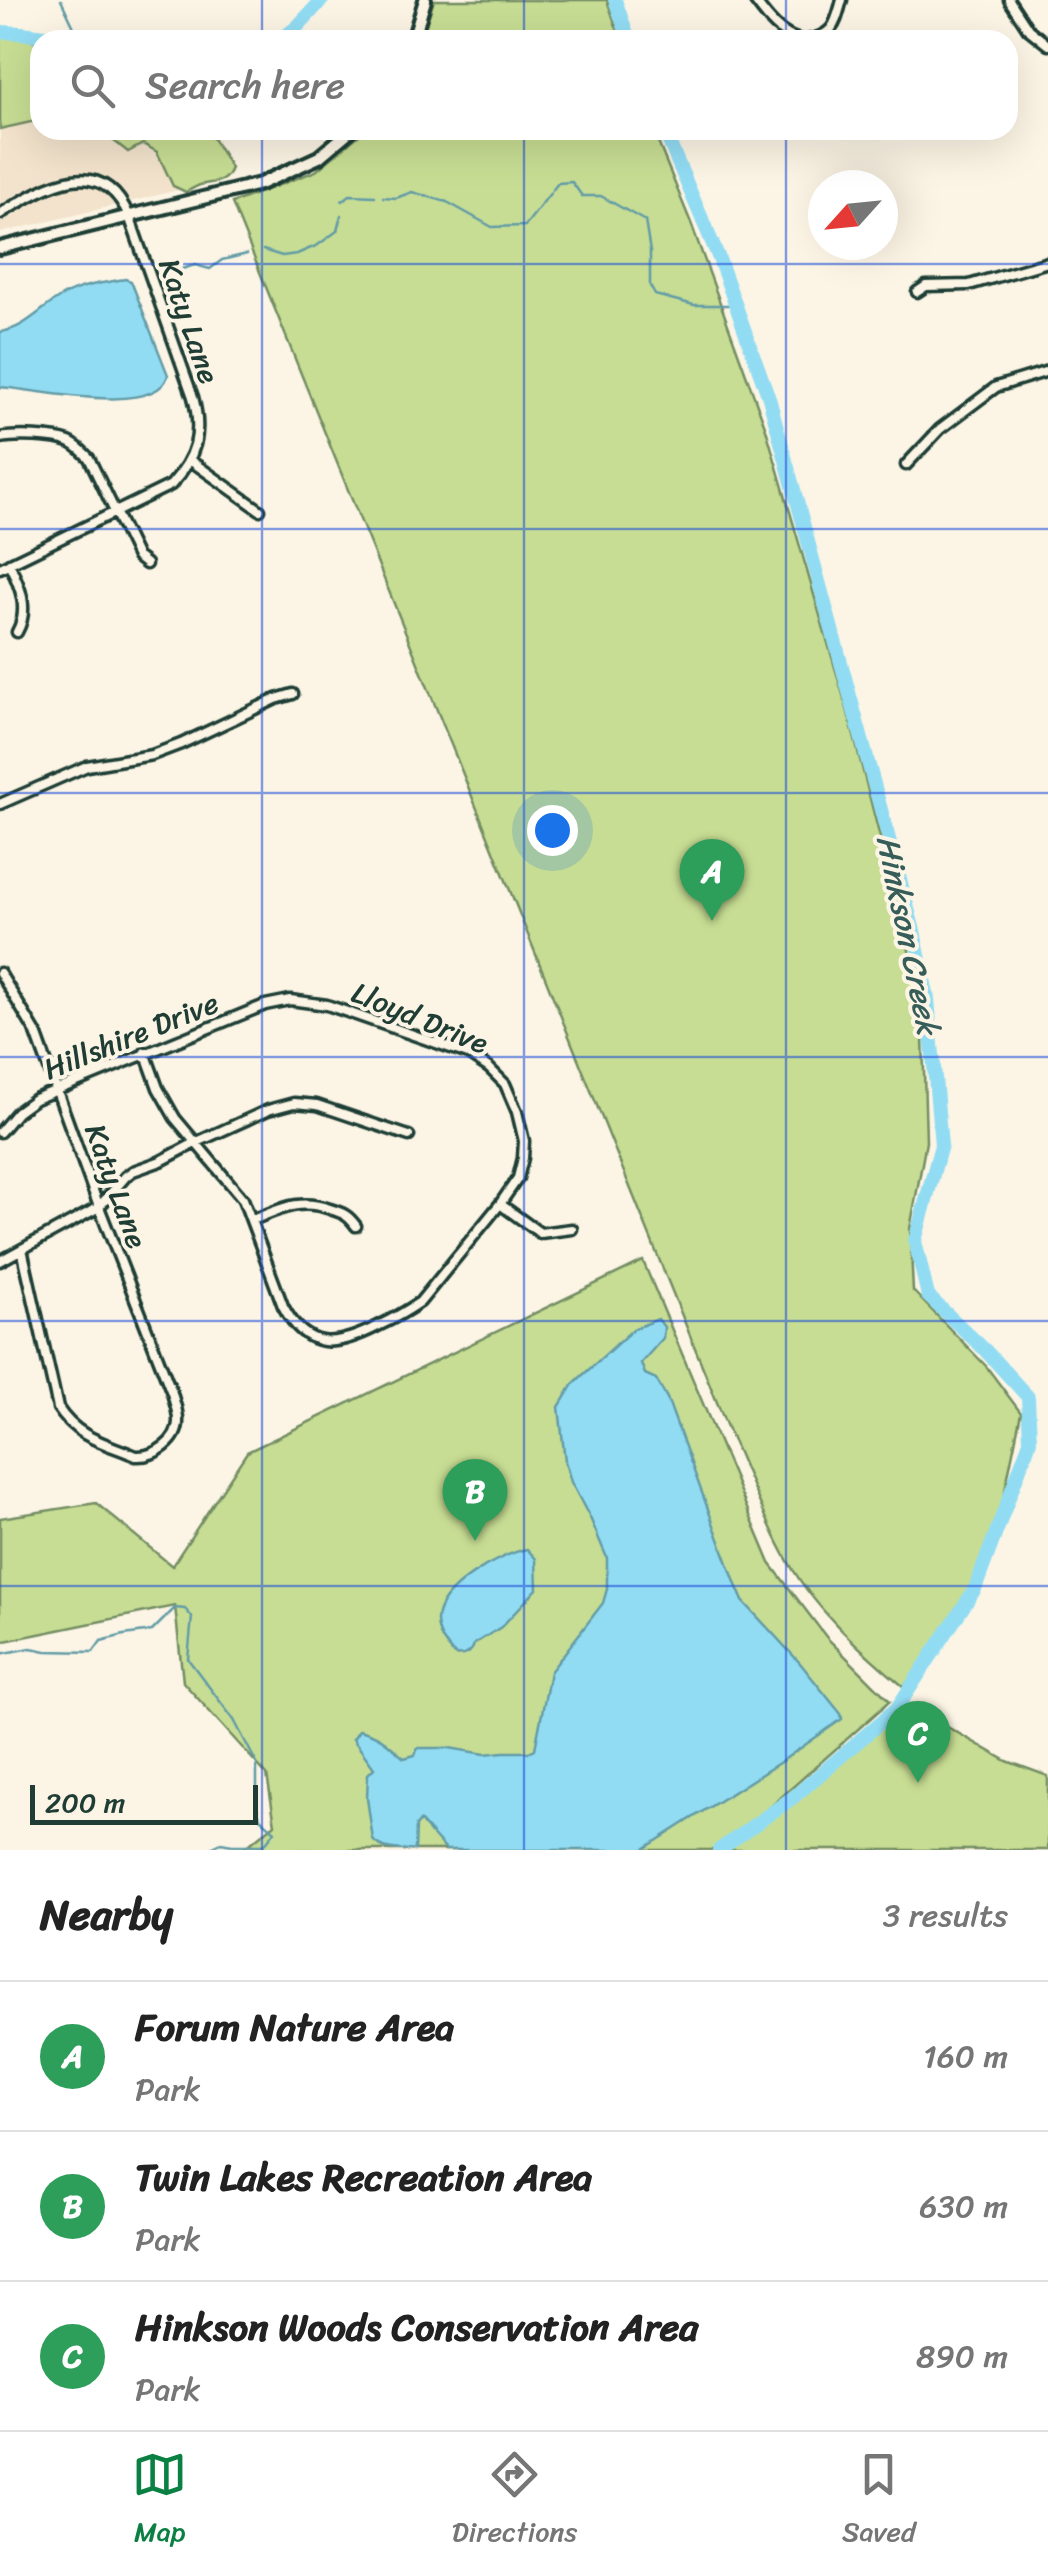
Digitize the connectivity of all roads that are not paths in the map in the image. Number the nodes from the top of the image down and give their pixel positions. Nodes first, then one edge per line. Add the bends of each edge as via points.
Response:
1 (426, 0) edge
2 (754, 0) edge
3 (842, 0) edge
4 (1009, 0) edge
5 (416, 30) edge
6 (780, 30) edge
7 (831, 30) edge
8 (1048, 45) edge
9 (340, 140) edge
10 (0, 214) edge
11 (129, 216) junction
12 (0, 248) edge
13 (1048, 262) edge
14 (918, 292) dead end
15 (1048, 371) edge
16 (0, 438) edge
17 (191, 461) junction
18 (906, 466) dead end
19 (260, 510) dead end
20 (116, 512) junction
21 (146, 564) dead end
22 (4, 566) edge
23 (18, 632) dead end
24 (293, 694) dead end
25 (0, 804) edge
26 (0, 973) edge
27 (290, 1000) joint
28 (145, 1052) junction
29 (57, 1090) junction
30 (0, 1132) edge
31 (409, 1136) dead end
32 (195, 1143) junction
33 (500, 1204) junction
34 (99, 1207) junction
35 (252, 1220) junction
36 (356, 1226) dead end
37 (572, 1228) dead end
38 (22, 1249) junction
39 (0, 1261) edge

1 - 5 street
2 - 6 street
3 - 7 street
4 - 8 street
9 - 11 street via 319,158 260,184
10 - 11 street via 71,178 102,184
11 - 12 street
11 - 17 street, Katy Lane via 197,413
13 - 14 street
15 - 18 street via 996,387 940,429
16 - 20 street via 66,440 78,447
17 - 19 street
17 - 20 street via 171,485
20 - 21 street
20 - 22 street
22 - 23 street via 23,599
24 - 25 street via 152,755 87,766
26 - 29 street, Katy Lane via 36,1033
27 - 28 street, Hillshire Drive
27 - 33 street, Lloyd Drive via 327,1005 468,1054 489,1068 505,1084 524,1141 518,1178
28 - 29 street, Hillshire Drive
28 - 32 street via 166,1105
29 - 30 street, Hillshire Drive via 35,1099
29 - 34 street, Katy Lane
31 - 32 street via 294,1103
32 - 34 street via 133,1171
32 - 35 street
33 - 35 street, Lloyd Drive via 432,1291 406,1312 344,1341 304,1334 290,1321
33 - 37 street via 540,1233
34 - 38 street
34 - 38 street, Katy Lane via 179,1420 175,1435 158,1451 136,1456 66,1422
35 - 36 street via 305,1203 348,1215
38 - 39 street

